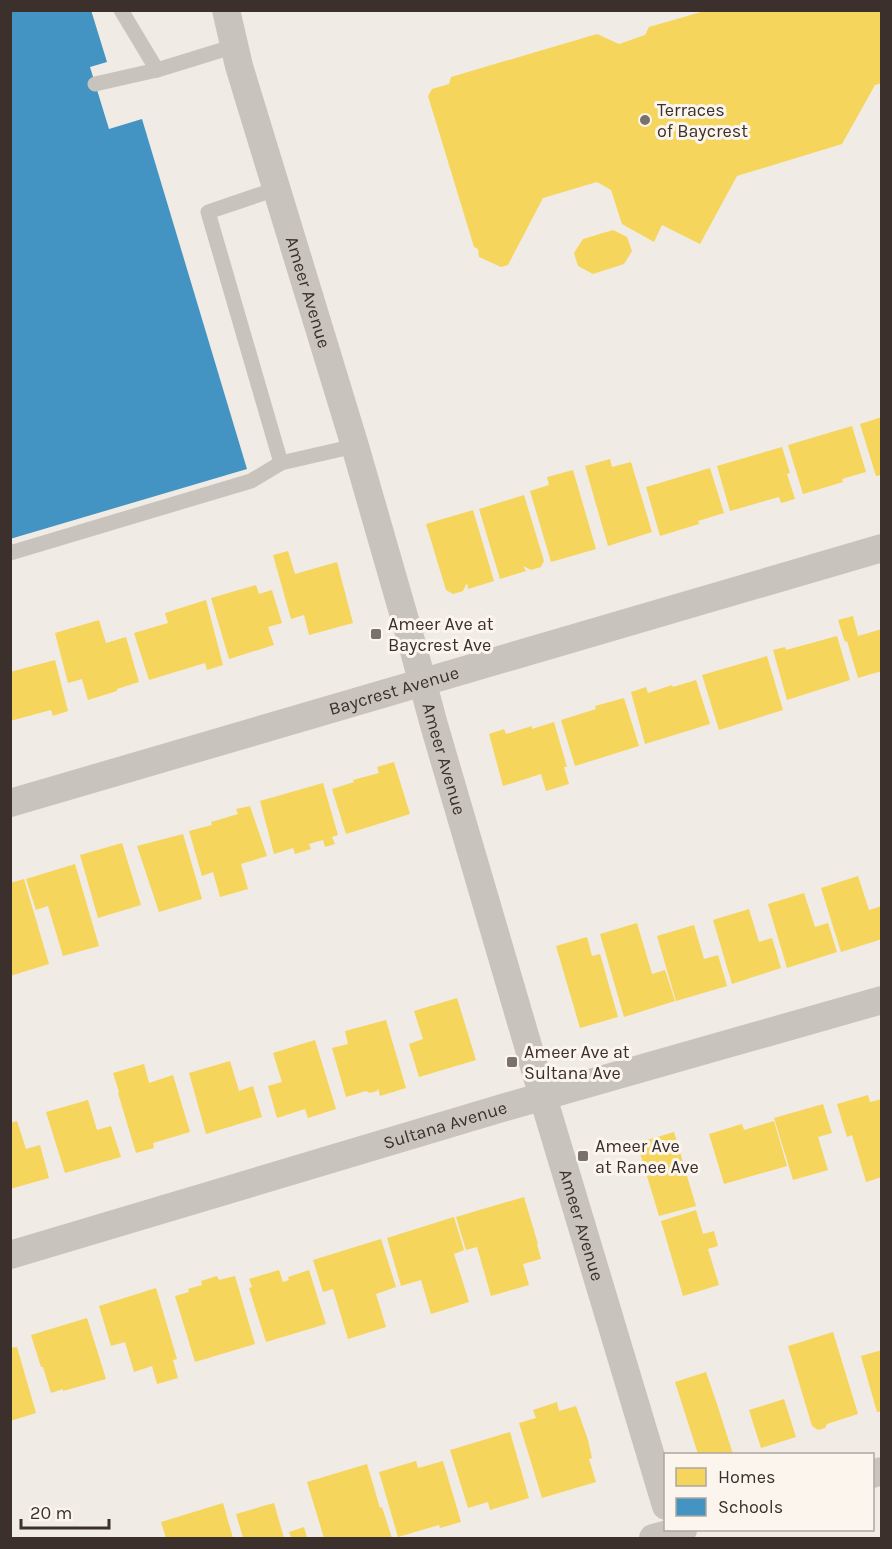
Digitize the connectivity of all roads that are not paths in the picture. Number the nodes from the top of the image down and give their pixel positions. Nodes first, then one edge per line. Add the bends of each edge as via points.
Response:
1 (121, 10) edge
2 (226, 10) edge
3 (235, 46) junction
4 (157, 70) junction
5 (95, 84) dead end
6 (276, 189) junction
7 (355, 446) junction
8 (280, 463) junction
9 (882, 548) edge
10 (10, 553) edge
11 (422, 683) junction
12 (10, 803) edge
13 (882, 1000) edge
14 (543, 1097) junction
15 (10, 1255) edge
16 (664, 1509) edge

1 - 4 lane
2 - 3 street, Ameer Avenue
3 - 4 lane
3 - 6 street, Ameer Avenue
4 - 5 lane
6 - 7 street, Ameer Avenue
6 - 8 lane via 208,212
7 - 8 lane
7 - 11 street, Ameer Avenue
8 - 10 lane via 251,481
9 - 11 street, Baycrest Avenue
11 - 12 street, Baycrest Avenue
11 - 14 street, Ameer Avenue
13 - 14 street, Sultana Avenue
14 - 15 street, Sultana Avenue
14 - 16 street, Ameer Avenue

